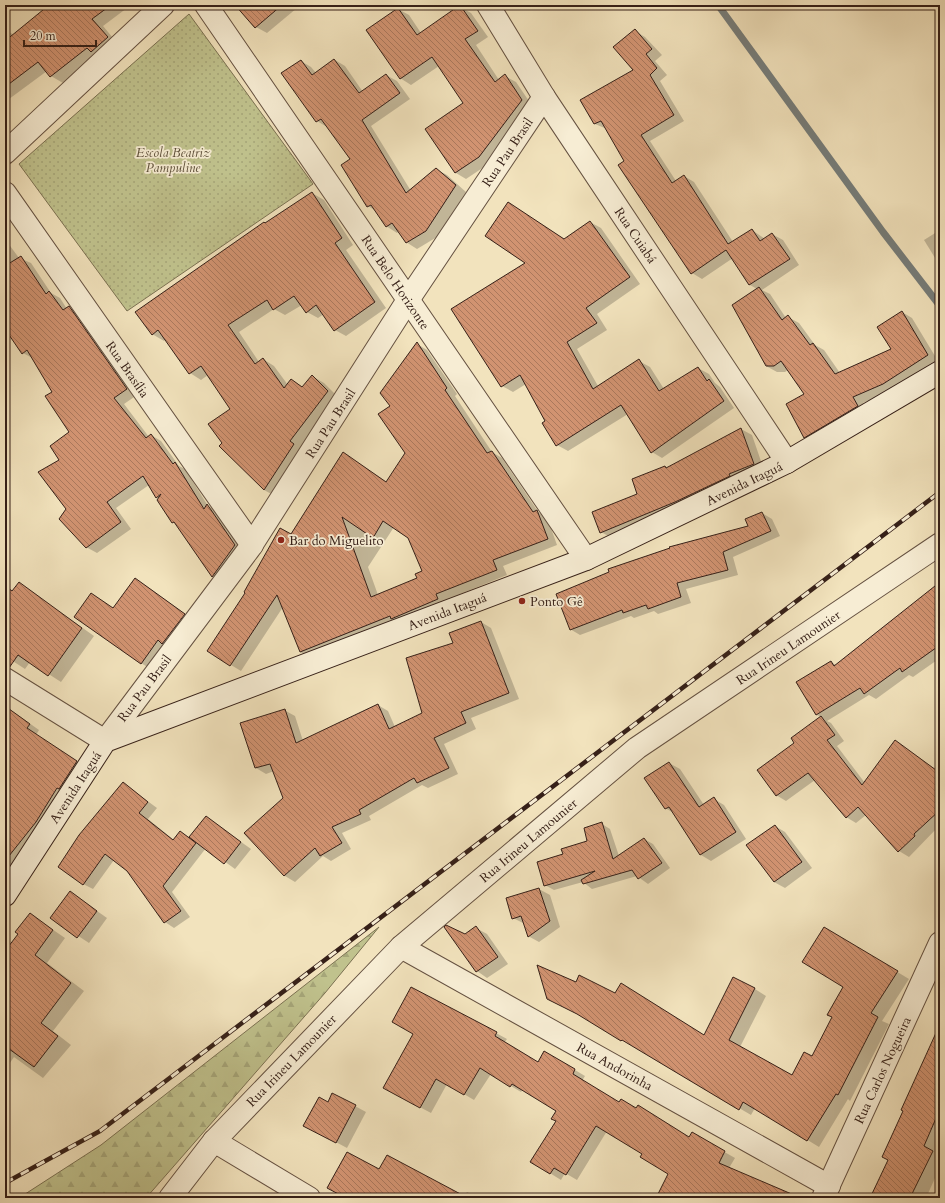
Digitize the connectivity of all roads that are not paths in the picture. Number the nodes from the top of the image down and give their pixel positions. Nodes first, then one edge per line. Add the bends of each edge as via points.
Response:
1 (163, 5) edge
2 (206, 5) edge
3 (488, 5) edge
4 (544, 97) junction
5 (5, 153) edge
6 (5, 193) edge
7 (408, 300) junction
8 (940, 372) edge
9 (787, 462) junction
10 (940, 544) edge
11 (252, 545) junction
12 (586, 559) junction
13 (5, 679) edge
14 (105, 741) junction
15 (5, 895) edge
16 (940, 943) edge
17 (401, 947) junction
18 (214, 1141) junction
19 (826, 1192) edge
20 (170, 1198) edge
21 (310, 1198) edge

1 - 5 street
2 - 7 street, Rua Belo Horizonte
3 - 4 street, Rua Cuiabá
4 - 7 street, Rua Pau Brasil
4 - 9 street, Rua Cuiabá
6 - 11 street, Rua Brasília
7 - 11 street, Rua Pau Brasil
7 - 12 street, Rua Belo Horizonte
8 - 9 street, Avenida Itaguá
9 - 12 street, Avenida Itaguá
10 - 17 street, Rua Irineu Lamounier via 638,748
11 - 14 street, Rua Pau Brasil
12 - 14 street, Avenida Itaguá
13 - 14 street
14 - 15 street, Avenida Itaguá
16 - 19 street, Rua Carlos Nogueira
17 - 18 street, Rua Irineu Lamounier
17 - 19 street, Rua Andorinha
18 - 20 street, Rua Irineu Lamounier
18 - 21 street

